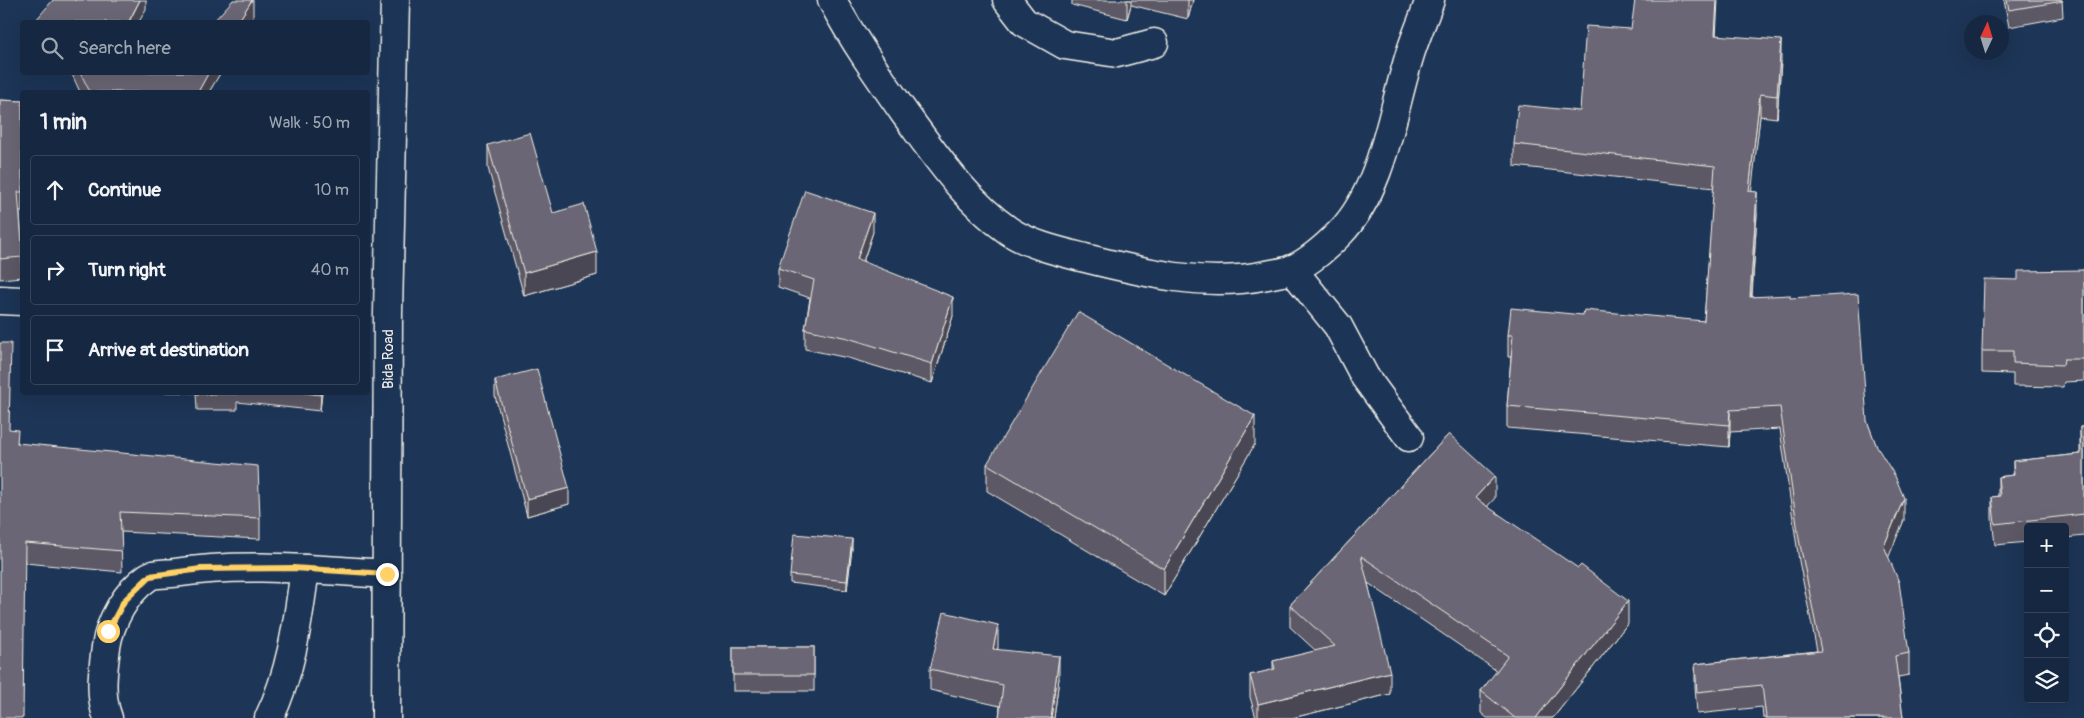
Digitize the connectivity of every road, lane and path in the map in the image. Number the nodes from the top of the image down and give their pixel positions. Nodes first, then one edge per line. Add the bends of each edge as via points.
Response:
1 (395, 0) edge
2 (832, 0) edge
3 (1007, 0) edge
4 (1430, 0) edge
5 (1154, 43) dead end
6 (1292, 269) junction
7 (0, 300) edge
8 (20, 301) edge
9 (378, 313) edge
10 (1409, 437) dead end
11 (305, 569) junction
12 (387, 574) junction
13 (108, 718) edge
14 (269, 718) edge
15 (386, 718) edge

1 - 9 street, Bida Road
2 - 6 street via 889,90 951,177 981,208 1011,232 1053,250 1148,273 1204,280 1239,279
3 - 5 street via 1024,22 1065,45 1117,53
4 - 6 street via 1366,196 1341,232 1311,260
6 - 10 street via 1338,326 1365,377
7 - 8 street
9 - 12 street, Bida Road
11 - 12 street
11 - 13 street via 201,569 150,576 124,601 108,631 102,677
11 - 14 street via 282,692
12 - 15 street, Bida Road

